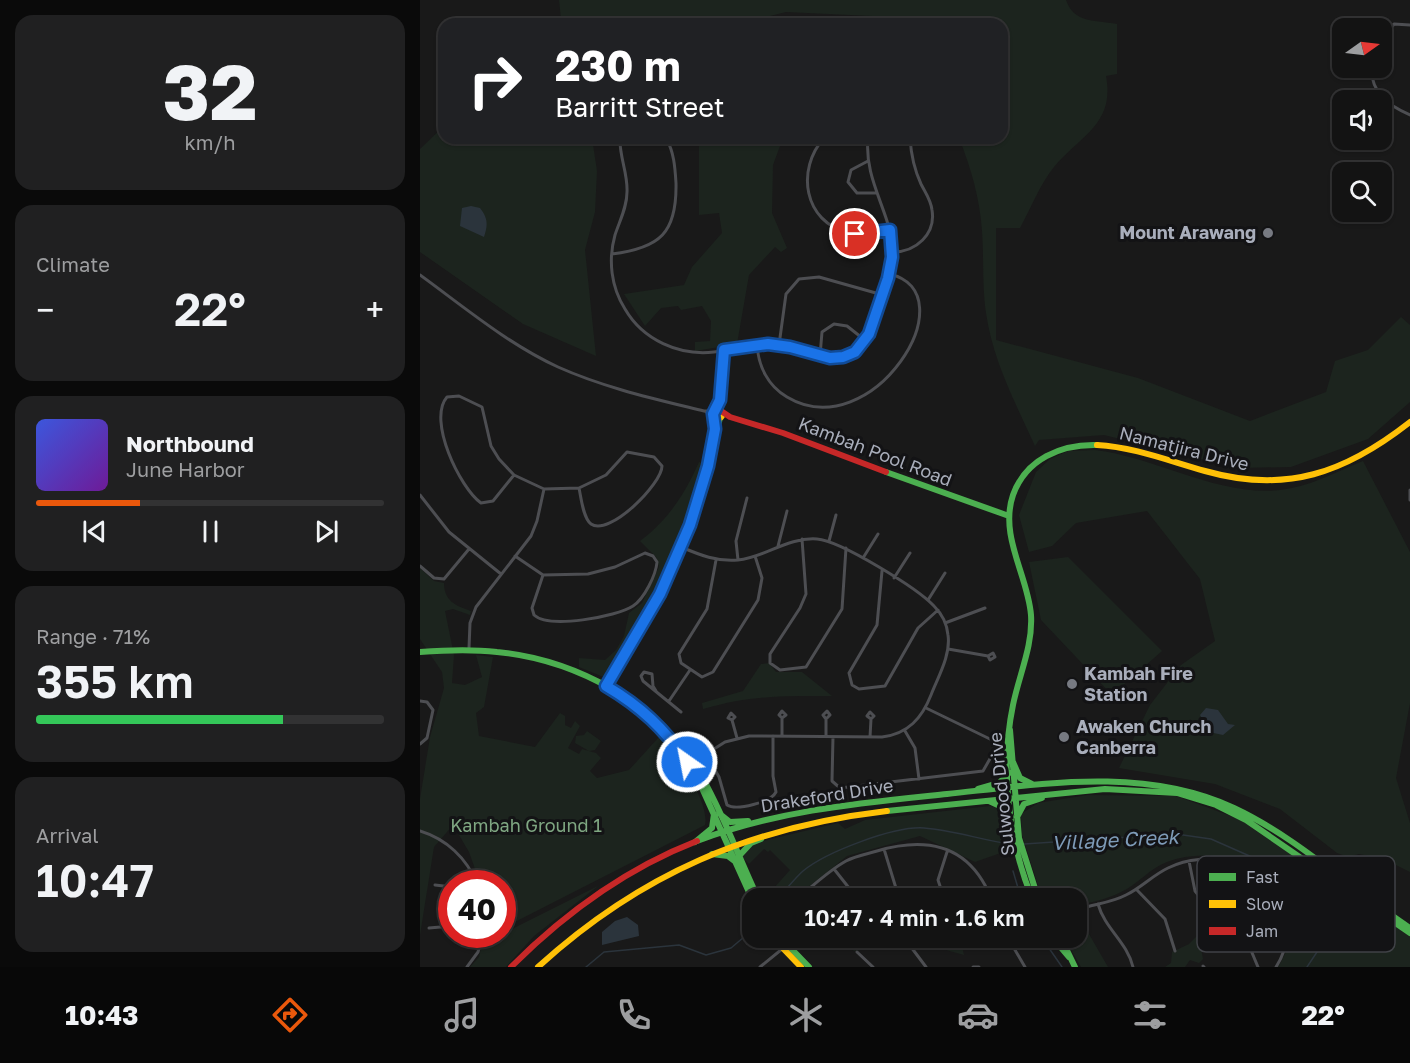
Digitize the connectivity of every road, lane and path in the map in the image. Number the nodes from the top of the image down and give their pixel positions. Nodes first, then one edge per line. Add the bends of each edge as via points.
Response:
1 (1410, 25) edge
2 (1392, 27) edge
3 (1372, 78) edge
4 (1410, 115) edge
5 (621, 144) edge
6 (668, 144) edge
7 (819, 144) edge
8 (868, 144) edge
9 (911, 144) edge
10 (868, 161) junction
11 (877, 193) junction
12 (890, 230) junction
13 (892, 252) junction
14 (612, 254) junction
15 (890, 274) junction
16 (420, 275) edge
17 (883, 295) junction
18 (866, 340) junction
19 (757, 344) junction
20 (779, 345) junction
21 (724, 350) junction
22 (820, 356) junction
23 (718, 414) junction
24 (1410, 422) edge
25 (513, 475) junction
26 (579, 488) junction
27 (544, 489) junction
28 (1410, 490) edge
29 (420, 495) edge
30 (747, 498) dead end
31 (1410, 500) edge
32 (788, 511) dead end
33 (836, 515) dead end
34 (1010, 516) junction
35 (878, 534) dead end
36 (802, 539) junction
37 (829, 541) junction
38 (778, 546) junction
39 (681, 547) junction
40 (846, 548) junction
41 (469, 549) junction
42 (910, 553) dead end
43 (515, 556) junction
44 (755, 556) junction
45 (862, 558) junction
46 (716, 560) junction
47 (738, 560) junction
48 (420, 566) edge
49 (882, 571) junction
50 (945, 573) dead end
51 (501, 574) junction
52 (543, 575) junction
53 (894, 578) junction
54 (928, 600) junction
55 (985, 608) dead end
56 (938, 610) junction
57 (945, 623) junction
58 (469, 648) junction
59 (948, 650) junction
60 (420, 652) edge
61 (988, 656) dead end
62 (690, 670) junction
63 (608, 687) junction
64 (656, 691) junction
65 (420, 700) edge
66 (669, 702) junction
67 (926, 708) junction
68 (681, 712) dead end
69 (782, 718) dead end
70 (826, 718) dead end
71 (871, 719) dead end
72 (732, 720) dead end
73 (1010, 720) junction
74 (905, 731) junction
75 (773, 736) junction
76 (782, 736) junction
77 (826, 737) junction
78 (833, 737) junction
79 (870, 737) junction
80 (737, 738) junction
81 (420, 744) edge
82 (706, 754) junction
83 (1013, 762) junction
84 (691, 764) junction
85 (1009, 772) junction
86 (919, 780) junction
87 (1035, 785) junction
88 (1012, 788) junction
89 (968, 792) junction
90 (1052, 794) junction
91 (1012, 798) junction
92 (988, 801) junction
93 (717, 814) junction
94 (1014, 817) junction
95 (756, 822) junction
96 (420, 831) edge
97 (725, 832) junction
98 (767, 834) junction
99 (694, 843) junction
100 (731, 846) junction
101 (884, 849) junction
102 (947, 852) junction
103 (710, 854) junction
104 (1301, 856) edge
105 (1309, 856) edge
106 (737, 859) junction
107 (1197, 860) edge
108 (1189, 861) junction
109 (834, 869) junction
110 (469, 870) edge
111 (435, 885) dead end
112 (438, 885) edge
113 (748, 888) edge
114 (753, 888) edge
115 (814, 888) edge
116 (848, 888) edge
117 (896, 888) edge
118 (941, 888) edge
119 (986, 888) edge
120 (1028, 888) edge
121 (1034, 888) edge
122 (1136, 889) junction
123 (1197, 893) edge
124 (1098, 904) junction
125 (1087, 907) edge
126 (1395, 917) edge
127 (1395, 922) edge
128 (438, 927) edge
129 (429, 928) dead end
130 (1410, 928) edge
131 (1410, 933) edge
132 (479, 948) edge
133 (784, 948) edge
134 (786, 948) edge
135 (786, 948) edge
136 (911, 948) edge
137 (1014, 948) edge
138 (1062, 948) edge
139 (1065, 948) edge
140 (1175, 951) dead end
141 (857, 952) dead end
142 (1252, 952) edge
143 (1283, 952) edge
144 (1070, 958) junction
145 (467, 967) edge
146 (512, 967) edge
147 (538, 967) edge
148 (760, 967) edge
149 (801, 967) edge
150 (809, 967) edge
151 (873, 967) edge
152 (926, 967) edge
153 (973, 967) edge
154 (980, 967) edge
155 (1026, 967) edge
156 (1075, 967) edge
157 (1134, 967) edge
158 (1258, 967) edge
159 (1276, 967) edge

1 - 2 street
3 - 4 street via 1382,98
5 - 14 street via 627,192
6 - 14 street via 674,161 674,218 651,245
7 - 12 street via 806,176 816,211 832,226 850,234
8 - 10 street
9 - 13 street via 915,167 932,207 932,223 915,246
10 - 11 street
10 - 11 street via 850,170 848,184 857,193
11 - 12 street
12 - 13 street
13 - 15 street
14 - 21 street via 618,297 630,318 644,331 682,351
15 - 17 street
15 - 19 street via 916,289 918,325 900,365 870,393 829,406 792,400 767,378
16 - 23 street via 508,338 556,366 608,386
17 - 18 street
17 - 20 street via 819,277 799,279 786,294
18 - 22 street via 855,352 843,357
18 - 22 street via 847,326 834,324 822,332
19 - 20 street
19 - 21 street
20 - 22 street
21 - 23 street
23 - 34 main road, Kambah Pool Road
23 - 39 main road via 700,496
24 - 34 main road, Namatjira Drive via 1349,464 1317,475 1280,481 1222,477 1122,447 1070,446 1045,456 1025,474 1013,494
25 - 25 street via 489,503 479,502 469,491 454,468 446,444 442,418 447,397 459,396 482,407 491,446
25 - 27 street
26 - 26 street via 588,521 602,526 644,497 662,466 654,457 627,452 606,475
26 - 27 street
27 - 43 street via 535,529
28 - 31 street
29 - 41 street via 439,522
30 - 47 street via 736,541
32 - 38 street
33 - 37 street
34 - 73 main road, Sulwood Drive via 1032,618
35 - 45 street
36 - 37 street
36 - 38 street
36 - 40 street via 806,590 800,608 770,654 771,665 780,670 806,667 837,620 843,602
37 - 40 street
38 - 44 street
39 - 46 street
39 - 63 main road via 660,594
40 - 45 street
41 - 48 street via 444,579 434,578
41 - 51 street
42 - 53 street
43 - 51 street
43 - 52 street
44 - 47 street
44 - 62 street via 762,585 755,607 711,674 702,676
45 - 49 street
46 - 47 street
46 - 62 street via 707,609 679,654 681,663
49 - 53 street
49 - 56 street via 877,625 849,673 853,686 885,686 918,628
50 - 54 street
51 - 58 street via 476,607 470,623
52 - 52 street via 532,608 534,615 542,620 580,620 634,605 643,595 657,562 645,554 588,574
53 - 54 street
54 - 56 street
55 - 57 street
56 - 57 street
57 - 59 street
58 - 60 main road
58 - 63 main road via 524,655
59 - 61 street
59 - 67 street
62 - 66 street
63 - 84 main road via 639,707
64 - 64 street via 643,681 644,672 652,674
64 - 66 street
65 - 81 street via 433,710 427,738
66 - 68 street
67 - 74 street
67 - 86 street via 989,738 995,750 983,771
69 - 76 street
70 - 77 street
71 - 79 street
72 - 80 street
73 - 83 main road, Sulwood Drive
73 - 85 main road, Sulwood Drive
74 - 79 street
74 - 86 street via 915,748
75 - 76 street
75 - 80 street
75 - 82 street via 776,792 770,799 735,808 727,806 719,777
76 - 77 street
77 - 78 street
78 - 79 street
78 - 86 street via 832,778 837,787
80 - 82 street
82 - 84 street
83 - 87 main road via 1020,778
83 - 88 main road, Sulwood Drive
84 - 93 main road
85 - 88 main road, Sulwood Drive
85 - 89 main road via 997,784
87 - 88 main road, Drakeford Drive
87 - 105 main road, Drakeford Drive via 1076,781 1176,789 1219,801 1261,822
88 - 89 main road, Drakeford Drive
88 - 91 main road, Sulwood Drive
89 - 95 main road, Drakeford Drive via 806,811
90 - 91 main road, Drakeford Drive
90 - 94 main road via 1026,803
90 - 104 main road, Drakeford Drive via 1141,789 1175,793 1215,804 1261,828
91 - 92 main road, Drakeford Drive
91 - 94 main road, Sulwood Drive
92 - 94 main road
92 - 98 main road, Drakeford Drive via 808,823
93 - 95 main road via 730,822
93 - 97 main road
93 - 99 main road via 712,828
94 - 120 main road, Sulwood Drive via 1018,863
94 - 121 main road, Sulwood Drive
95 - 97 main road, Drakeford Drive
96 - 110 street via 452,848
97 - 99 main road, Drakeford Drive
97 - 100 main road
98 - 100 main road, Drakeford Drive
98 - 106 main road via 751,843
99 - 146 main road, Drakeford Drive via 623,877 559,921
100 - 103 main road, Drakeford Drive
100 - 106 main road
101 - 102 street via 914,842
101 - 109 street via 852,858
101 - 117 street
102 - 118 street via 938,880
102 - 119 street via 977,870
103 - 106 main road
103 - 147 main road, Drakeford Drive via 632,894 581,929
106 - 113 main road
106 - 114 main road
107 - 108 street
108 - 122 street via 1165,869
108 - 123 street
109 - 115 street
109 - 116 street
111 - 112 street
122 - 124 street
122 - 140 street via 1165,919
124 - 125 street
124 - 157 street via 1106,924 1126,946
126 - 130 main road, Drakeford Drive
127 - 131 main road, Drakeford Drive
128 - 129 street
132 - 145 street
133 - 148 street
134 - 149 main road
135 - 150 main road
136 - 152 street
137 - 155 street
138 - 144 main road
139 - 144 main road
141 - 151 street
142 - 158 street
143 - 159 street
144 - 156 main road
153 - 154 street

